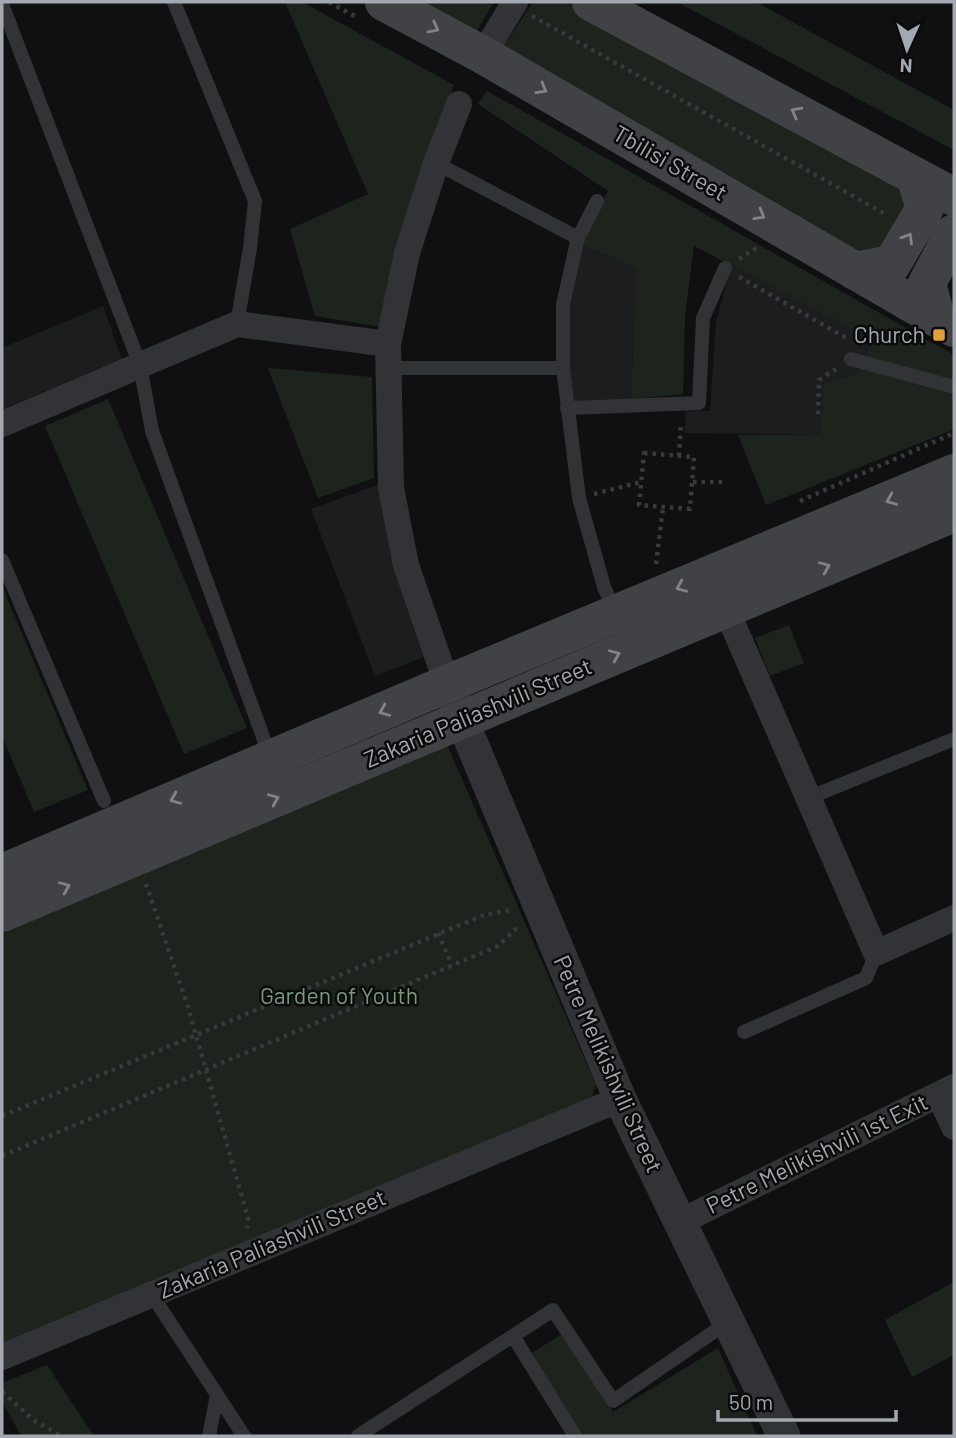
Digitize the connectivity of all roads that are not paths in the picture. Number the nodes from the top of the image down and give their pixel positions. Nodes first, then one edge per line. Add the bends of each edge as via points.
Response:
1 (174, 2) edge
2 (384, 2) edge
3 (591, 2) edge
4 (514, 3) edge
5 (2, 4) edge
6 (483, 55) junction
7 (459, 104) dead end
8 (436, 163) junction
9 (915, 176) junction
10 (954, 197) edge
11 (597, 201) dead end
12 (954, 233) edge
13 (578, 239) junction
14 (725, 268) road end
15 (855, 271) junction
16 (945, 322) edge
17 (237, 324) junction
18 (388, 356) junction
19 (851, 359) road end
20 (140, 365) junction
21 (563, 368) junction
22 (954, 387) edge
23 (567, 408) junction
24 (2, 424) edge
25 (954, 473) edge
26 (954, 513) edge
27 (2, 560) edge
28 (726, 609) junction
29 (617, 614) junction
30 (447, 684) junction
31 (462, 720) junction
32 (954, 739) edge
33 (269, 760) junction
34 (808, 799) junction
35 (104, 801) dead end
36 (2, 873) edge
37 (2, 913) edge
38 (954, 918) edge
39 (876, 953) junction
40 (744, 1032) dead end
41 (946, 1091) edge
42 (620, 1099) junction
43 (954, 1127) edge
44 (680, 1222) junction
45 (152, 1294) junction
46 (729, 1322) junction
47 (513, 1336) junction
48 (2, 1357) edge
49 (217, 1395) junction
50 (209, 1436) edge
51 (244, 1436) edge
52 (358, 1436) edge
53 (575, 1436) edge
54 (784, 1436) edge

1 - 17 lane via 255,201
2 -> 6 main road, Tbilisi Street
9 -> 3 main road
4 - 6 street
5 - 20 lane
6 -> 15 main road, Tbilisi Street
7 - 8 street
8 - 13 lane
8 - 18 street via 407,253
9 - 10 main road
15 -> 9 main road via 892,264 925,208
11 - 13 lane
12 - 16 main road via 927,283
13 - 21 lane via 563,304
14 - 23 lane via 703,317 699,403
15 - 16 main road, Tbilisi Street
17 - 18 street
17 - 20 street
18 - 21 lane
18 - 30 street via 391,488 406,565
19 - 22 lane
20 - 24 street
20 - 33 lane via 152,431
21 - 23 lane
23 - 29 lane via 579,498 604,587
25 -> 29 main road, Zakaria Paliashvili Street
28 -> 26 main road, Zakaria Paliashvili Street
27 - 35 lane
31 -> 28 main road, Zakaria Paliashvili Street
28 - 34 street
29 - 30 main road, Zakaria Paliashvili Street
30 - 31 street, Petre Melikishvili Street
30 -> 33 main road, Zakaria Paliashvili Street
37 -> 31 main road, Zakaria Paliashvili Street
31 - 42 street, Petre Melikishvili Street
32 - 34 lane
33 -> 36 main road, Zakaria Paliashvili Street
34 - 39 street
38 - 39 street
39 - 40 lane via 866,978
41 - 43 street
41 - 44 street, Petre Melikishvili 1st Exit
42 - 44 street, Petre Melikishvili Street
42 - 45 street, Zakaria Paliashvili Street
44 - 46 street, Petre Melikishvili Street
45 - 48 street, Zakaria Paliashvili Street
45 - 49 lane
46 - 47 lane via 613,1401 553,1310
46 - 54 street, Petre Melikishvili Street
47 - 52 lane
47 - 53 lane
49 - 50 lane
49 - 51 lane

